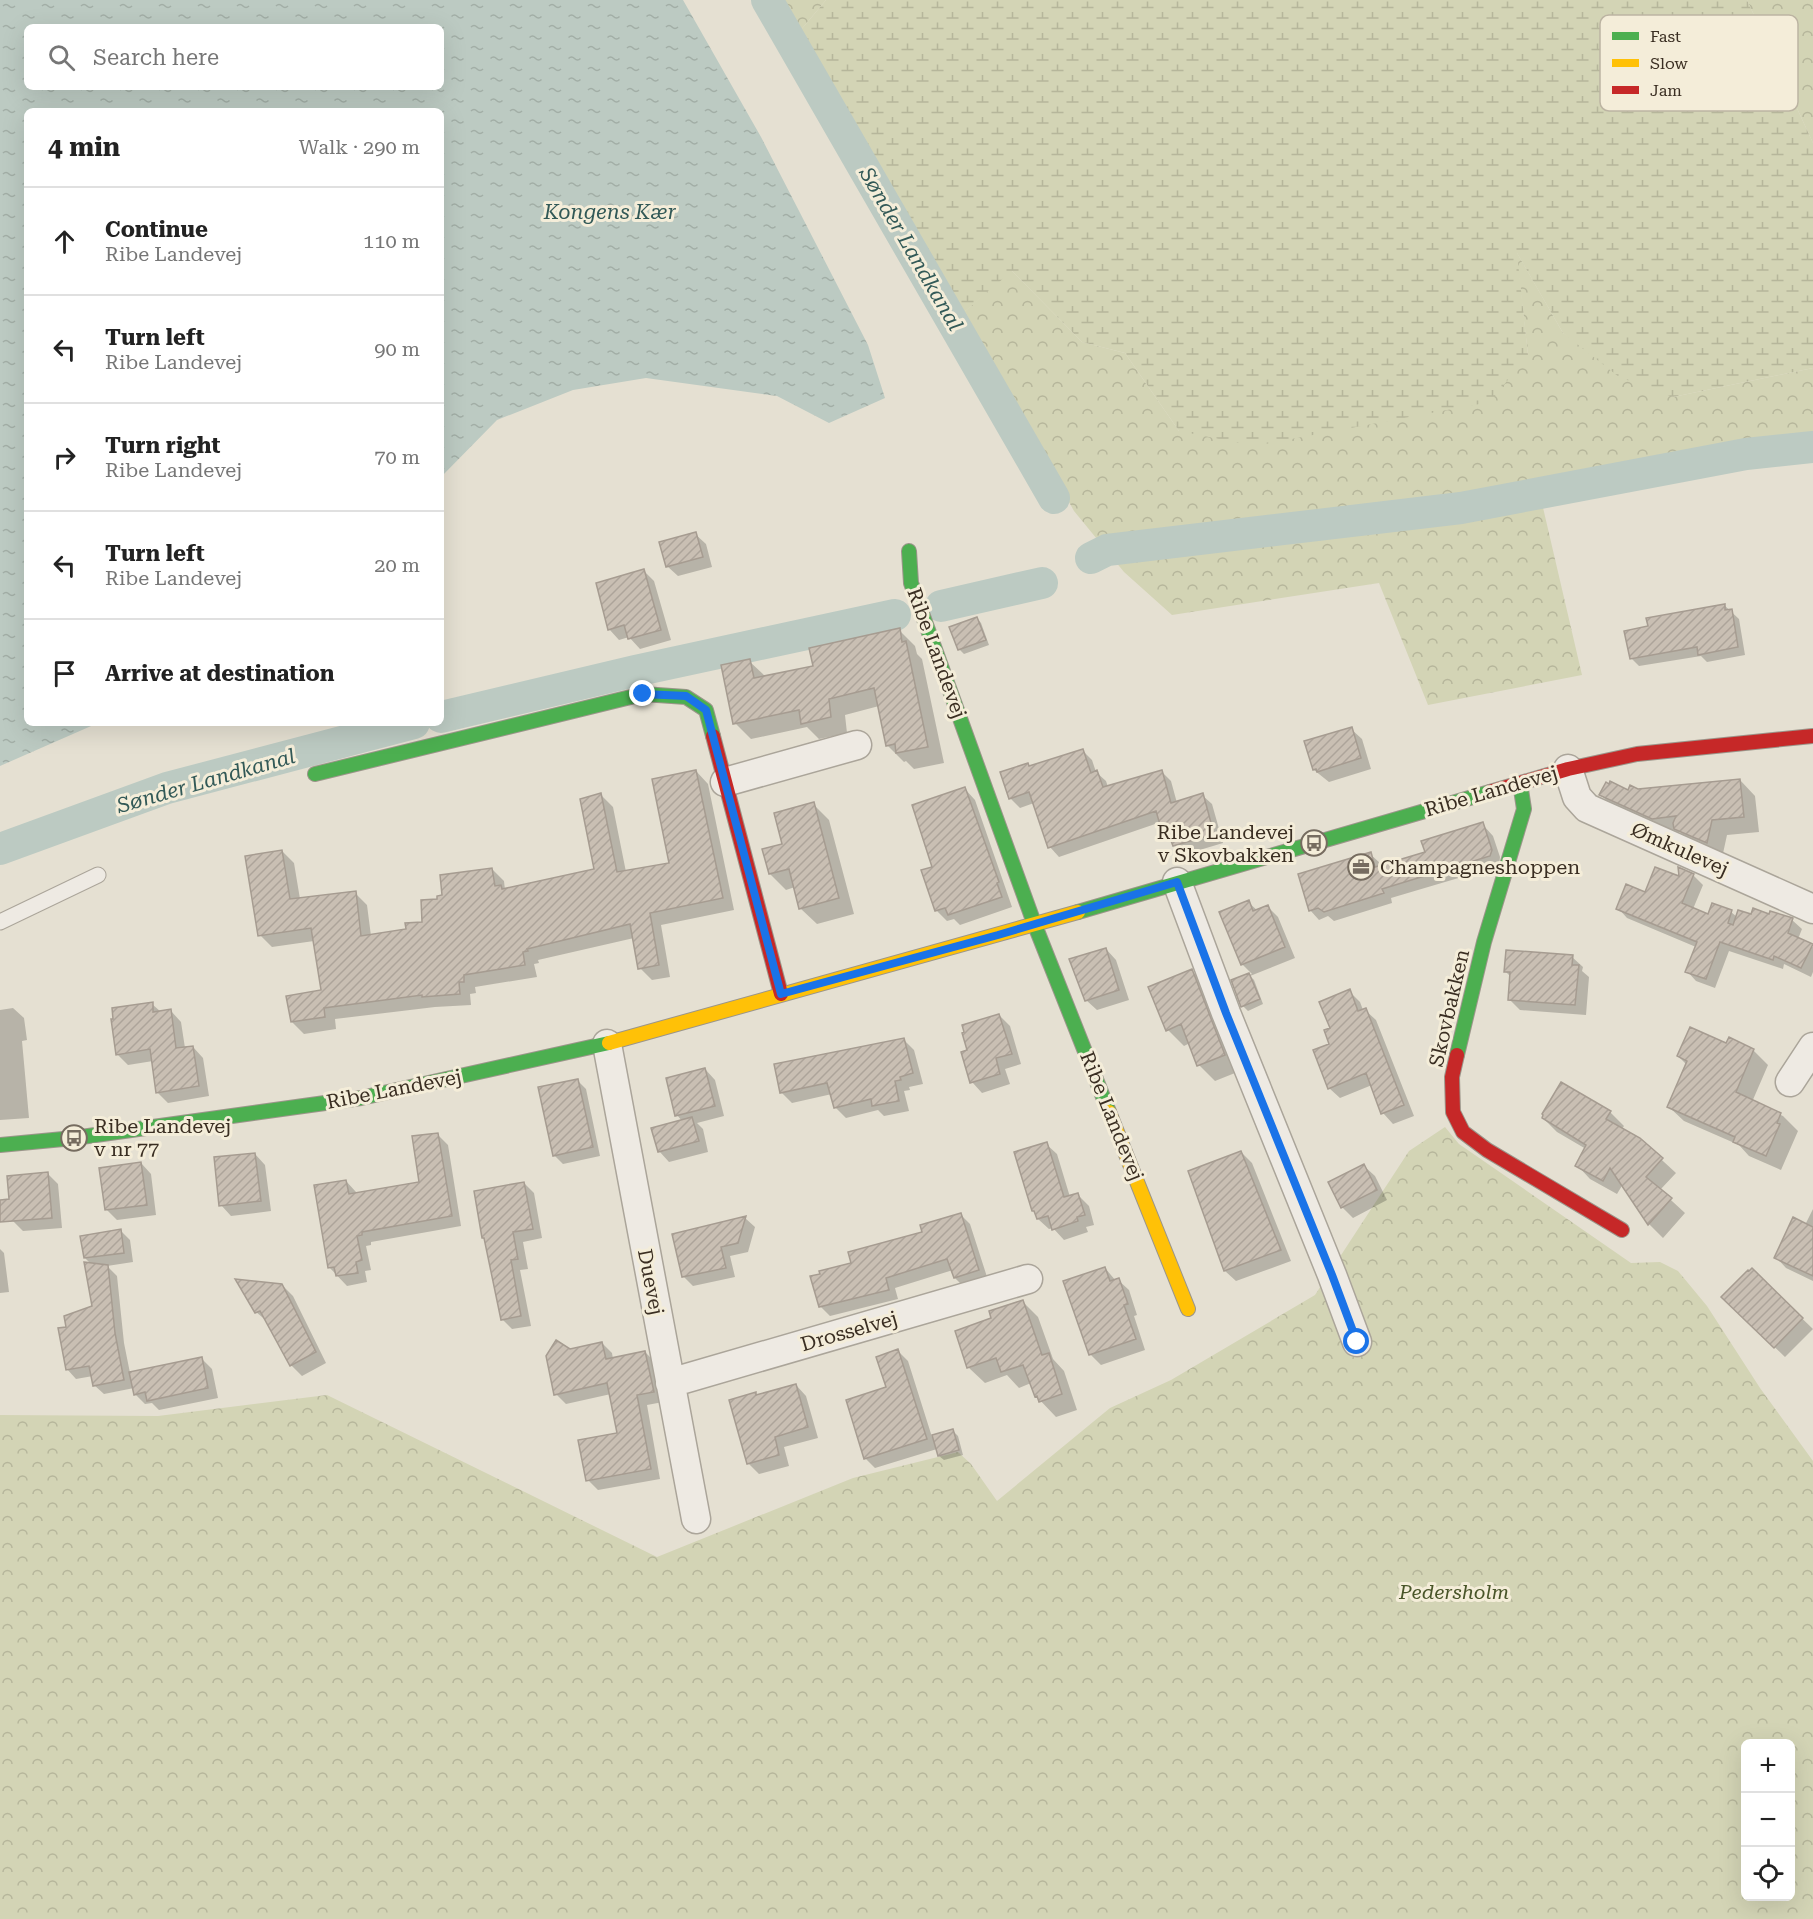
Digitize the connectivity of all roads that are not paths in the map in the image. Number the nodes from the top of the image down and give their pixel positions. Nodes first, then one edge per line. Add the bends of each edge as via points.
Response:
1 (909, 551) dead end
2 (1813, 736) edge
3 (857, 745) dead end
4 (1568, 769) junction
5 (315, 774) dead end
6 (725, 782) junction
7 (1520, 783) junction
8 (98, 875) dead end
9 (1177, 882) junction
10 (1813, 909) edge
11 (0, 922) edge
12 (1034, 923) junction
13 (781, 994) junction
14 (607, 1044) junction
15 (1813, 1047) edge
16 (1790, 1082) dead end
17 (0, 1145) edge
18 (1622, 1230) dead end
19 (1028, 1279) dead end
20 (1188, 1309) dead end
21 (1357, 1342) dead end
22 (670, 1383) junction
23 (696, 1519) dead end

1 - 12 street, Ribe Landevej via 911,583
2 - 4 street, Ribe Landevej via 1637,754
3 - 6 street
4 - 7 street, Ribe Landevej
4 - 10 street, Ømkulevej via 1577,797 1587,807
5 - 6 street via 643,694 686,696 706,710
6 - 13 street
7 - 9 street, Ribe Landevej
7 - 18 street, Skovbakken via 1524,809 1484,942 1452,1077 1454,1112 1463,1132 1488,1150
8 - 11 lane
9 - 12 street, Ribe Landevej
9 - 21 street
12 - 13 street, Ribe Landevej
12 - 20 street, Ribe Landevej
13 - 14 street, Ribe Landevej
14 - 17 street, Ribe Landevej via 361,1098
14 - 22 street, Duevej
15 - 16 street
19 - 22 street, Drosselvej
22 - 23 street, Duevej

